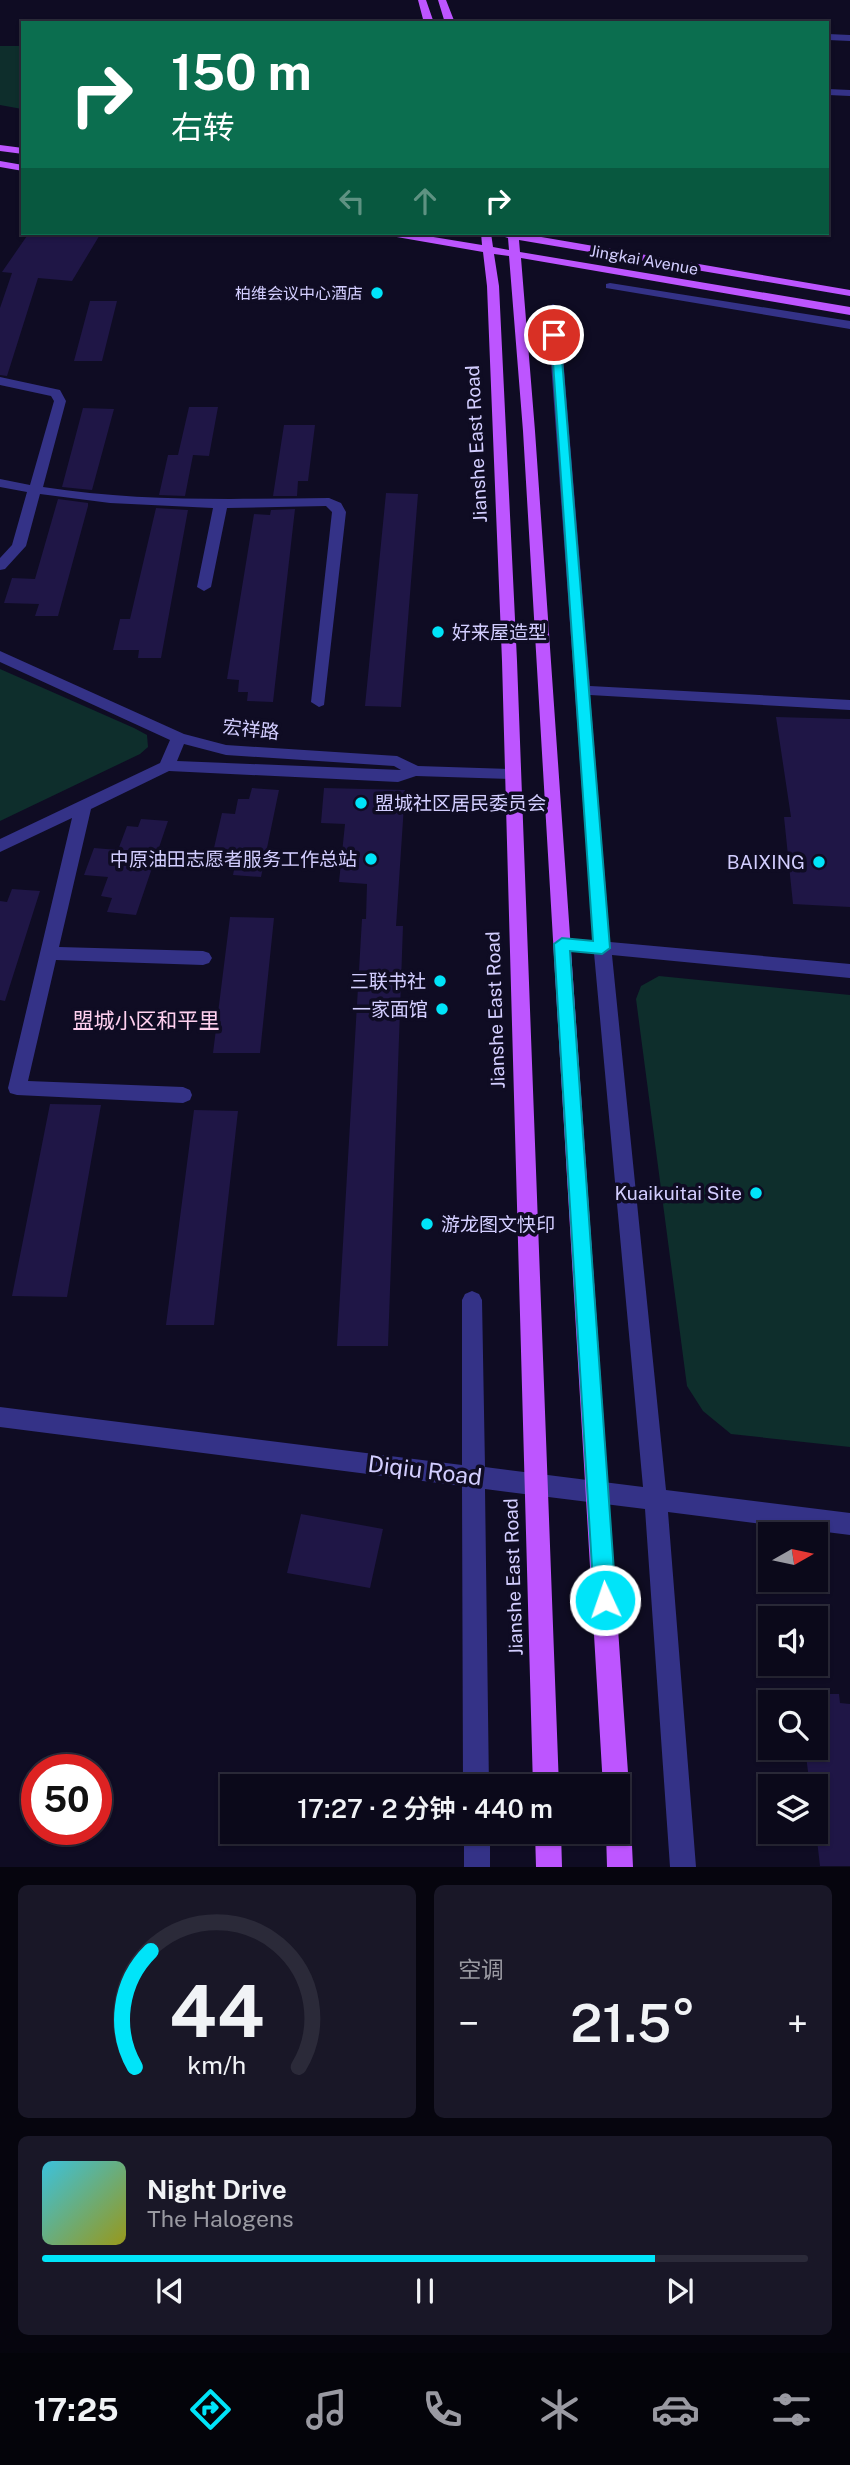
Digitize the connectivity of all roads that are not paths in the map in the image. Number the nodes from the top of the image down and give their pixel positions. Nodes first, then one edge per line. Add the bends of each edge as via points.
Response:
1 (422, 0) edge
2 (442, 0) edge
3 (428, 21) edge
4 (449, 21) edge
5 (829, 37) edge
6 (850, 38) edge
7 (829, 92) edge
8 (850, 93) edge
9 (0, 148) edge
10 (21, 152) edge
11 (0, 164) edge
12 (21, 168) edge
13 (415, 235) edge
14 (513, 235) edge
15 (519, 235) edge
16 (487, 241) edge
17 (516, 254) junction
18 (610, 286) dead end
19 (850, 293) edge
20 (553, 308) dead end
21 (850, 311) edge
22 (850, 326) edge
23 (0, 381) edge
24 (0, 483) edge
25 (36, 490) junction
26 (221, 504) junction
27 (0, 566) edge
28 (204, 587) dead end
29 (0, 656) edge
30 (581, 690) junction
31 (319, 702) dead end
32 (850, 705) edge
33 (179, 738) junction
34 (167, 766) junction
35 (415, 771) junction
36 (513, 774) junction
37 (83, 807) junction
38 (0, 846) edge
39 (562, 944) junction
40 (602, 948) junction
41 (48, 953) junction
42 (204, 958) dead end
43 (850, 971) edge
44 (183, 1094) dead end
45 (472, 1300) dead end
46 (0, 1417) edge
47 (474, 1476) junction
48 (533, 1484) junction
49 (598, 1494) junction
50 (656, 1500) junction
51 (850, 1524) edge
52 (476, 1774) edge
53 (545, 1774) edge
54 (615, 1774) edge
55 (477, 1844) edge
56 (548, 1844) edge
57 (619, 1844) edge
58 (477, 1867) edge
59 (549, 1867) edge
60 (620, 1867) edge
61 (683, 1867) edge

1 - 3 main road
2 - 4 main road
5 - 6 street
7 - 8 street
9 - 10 main road
11 - 12 main road
13 - 16 main road, Jingkai Avenue
14 - 17 main road
15 - 19 main road, Jingkai Avenue
16 - 17 main road, Jingkai Avenue
16 - 36 main road, Jianshe East Road via 501,432
17 - 21 main road, Jingkai Avenue
17 - 39 main road
18 - 22 street
20 - 30 street
23 - 25 street via 56,393 60,401
24 - 25 street
25 - 26 street
25 - 27 street via 19,546
26 - 28 street
26 - 31 street via 329,502 339,512
29 - 33 street, 宏祥路
30 - 32 street
30 - 40 street
33 - 34 street
33 - 35 street, 宏祥路 via 226,750 397,761
34 - 35 street via 398,777
34 - 37 street
35 - 36 street, 宏祥路
36 - 48 main road, Jianshe East Road
37 - 38 street
37 - 41 street
39 - 40 street
39 - 49 main road
40 - 43 street
40 - 50 street
41 - 42 street
41 - 44 street via 17,1088
45 - 47 street
46 - 47 street, Diqiu Road
47 - 48 street, Diqiu Road
47 - 52 street
48 - 49 street, Diqiu Road
48 - 53 main road, Jianshe East Road
49 - 50 street, Diqiu Road
49 - 54 main road
50 - 51 street, Diqiu Road
50 - 61 street
55 - 58 street
56 - 59 main road
57 - 60 main road

